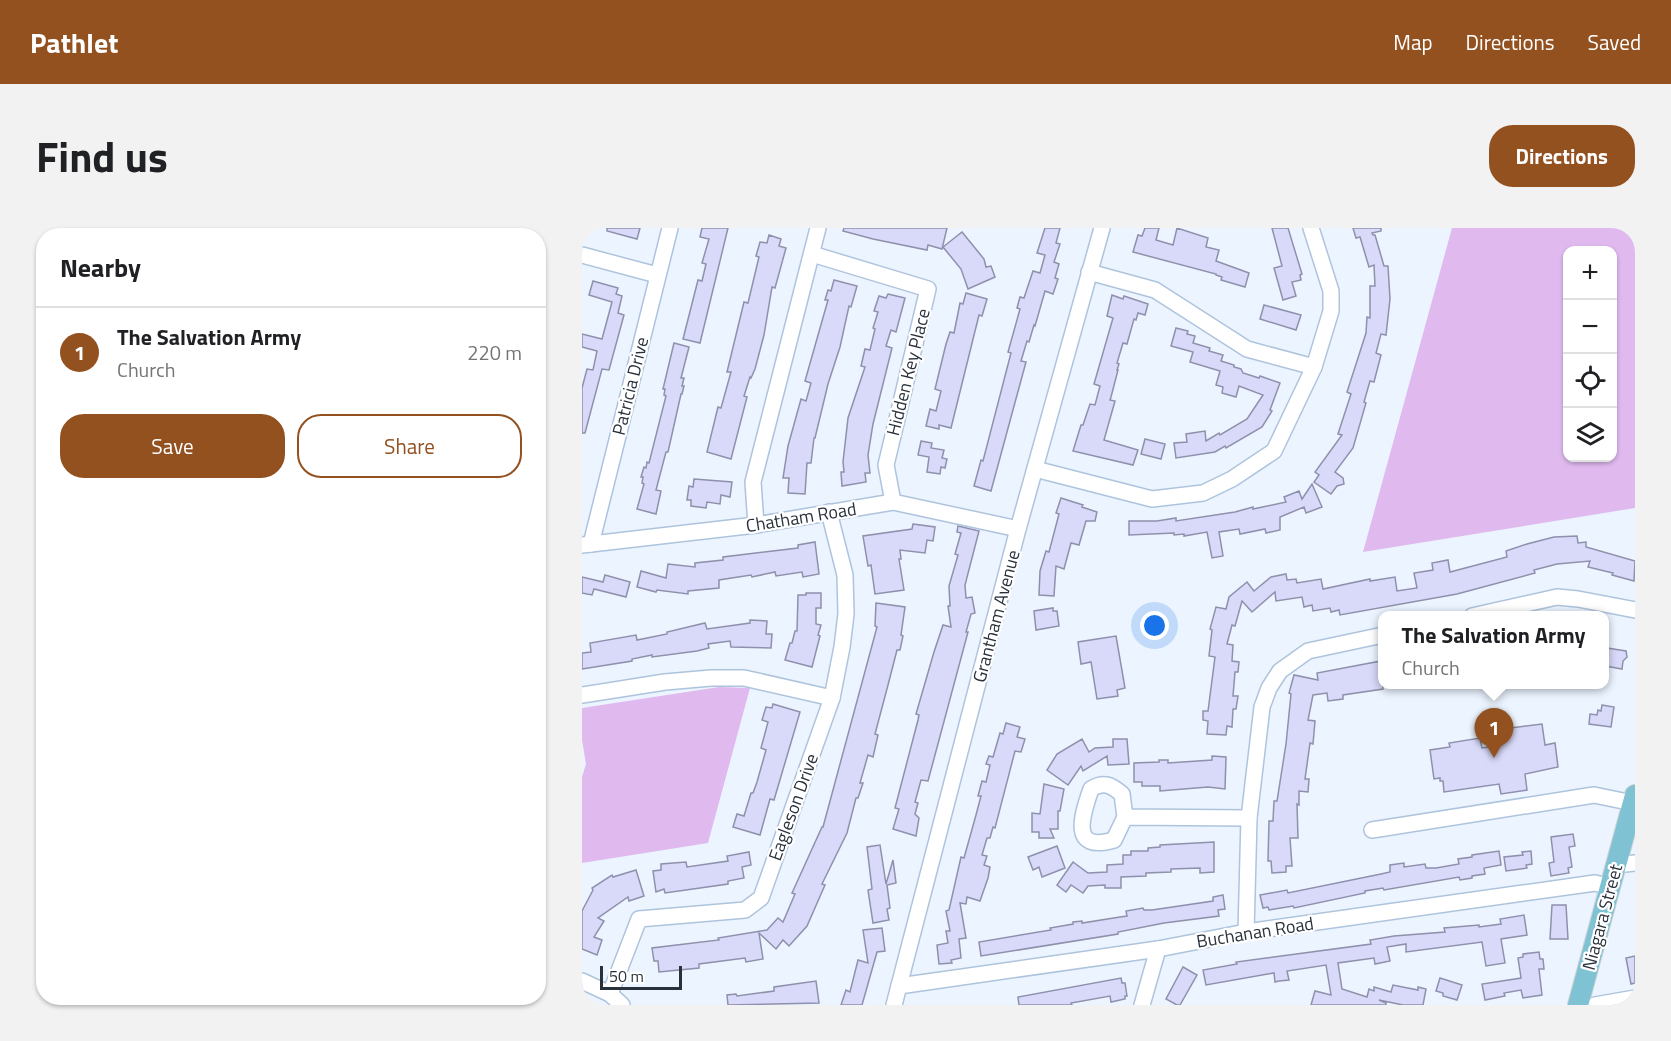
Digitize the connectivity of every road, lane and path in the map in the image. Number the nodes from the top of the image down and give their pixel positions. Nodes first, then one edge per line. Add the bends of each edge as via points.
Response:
1 (670, 228) edge
2 (818, 228) edge
3 (1102, 228) edge
4 (1311, 228) edge
5 (812, 254) junction
6 (582, 255) edge
7 (1089, 272) junction
8 (657, 275) junction
9 (1314, 367) junction
10 (1035, 469) junction
11 (893, 502) junction
12 (829, 512) junction
13 (756, 525) junction
14 (1018, 530) junction
15 (587, 545) edge
16 (1635, 610) edge
17 (1491, 611) edge
18 (1378, 636) edge
19 (582, 695) edge
20 (832, 698) junction
21 (1634, 799) edge
22 (1125, 817) dead end
23 (1249, 818) junction
24 (1372, 830) dead end
25 (1626, 864) edge
26 (1610, 886) junction
27 (1246, 932) junction
28 (1158, 949) junction
29 (582, 981) edge
30 (899, 986) junction
31 (610, 994) junction
32 (1635, 998) edge
33 (622, 1005) edge
34 (894, 1005) edge
35 (1142, 1005) edge
36 (1578, 1005) edge
37 (1595, 1005) edge

1 - 8 street, Patricia Drive
2 - 5 street
3 - 7 street, Grantham Avenue
4 - 9 street via 1330,291 1331,311
5 - 11 street, Hidden Key Place via 928,289 886,465
5 - 13 street via 753,482
6 - 8 street
7 - 9 street via 1155,290 1247,349
7 - 10 street, Grantham Avenue
8 - 15 street, Patricia Drive
9 - 10 street via 1274,452 1232,480 1203,493 1152,499
10 - 14 street, Grantham Avenue
11 - 12 street, Chatham Road
11 - 14 street, Chatham Road
12 - 13 street, Chatham Road
12 - 20 street, Eagleson Drive via 845,575 846,614
13 - 15 street, Chatham Road
14 - 30 street, Grantham Avenue
16 - 17 street via 1557,597
18 - 23 street via 1308,651 1280,671 1262,707
19 - 20 street via 665,682 744,678
20 - 31 street, Eagleson Drive via 761,898 745,910 639,919
21 - 24 street via 1594,795
21 - 25 main road, Niagara Street
22 - 23 street
23 - 27 street
25 - 26 main road, Niagara Street
26 - 27 street, Buchanan Road via 1595,883
26 - 36 main road, Niagara Street
27 - 28 street, Buchanan Road
28 - 30 street, Buchanan Road
28 - 35 street
29 - 31 street
30 - 34 street, Grantham Avenue
31 - 33 street
32 - 37 street

